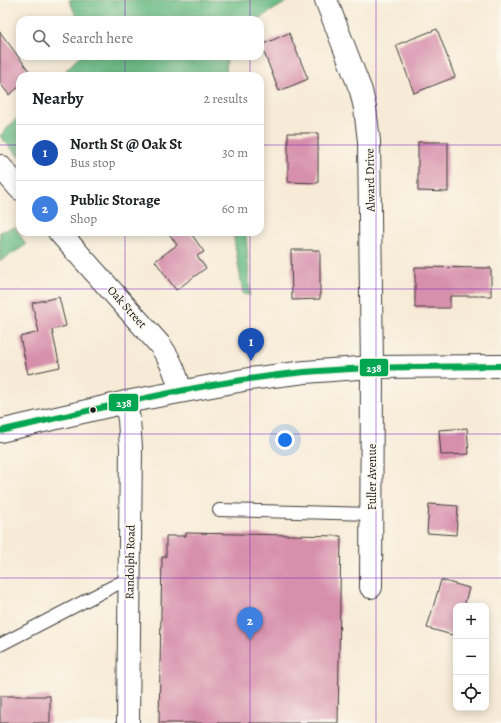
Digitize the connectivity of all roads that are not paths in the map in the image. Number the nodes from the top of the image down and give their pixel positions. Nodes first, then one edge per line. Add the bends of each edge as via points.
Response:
1 (326, 0) edge
2 (0, 166) edge
3 (16, 184) edge
4 (63, 236) edge
5 (501, 366) edge
6 (372, 367) junction
7 (180, 391) junction
8 (126, 402) junction
9 (0, 432) edge
10 (219, 510) dead end
11 (372, 514) junction
12 (129, 578) junction
13 (371, 587) dead end
14 (0, 645) edge
15 (128, 723) edge

1 - 6 street, Alward Drive via 361,91 368,123
2 - 3 street
4 - 7 street, Oak Street via 160,345 174,368
5 - 6 street
6 - 7 street via 305,372
6 - 11 street, Fuller Avenue
7 - 8 street
8 - 9 street
8 - 12 street, Randolph Road via 131,448
10 - 11 lane
11 - 13 street, Fuller Avenue
12 - 14 lane
12 - 15 street, Randolph Road

